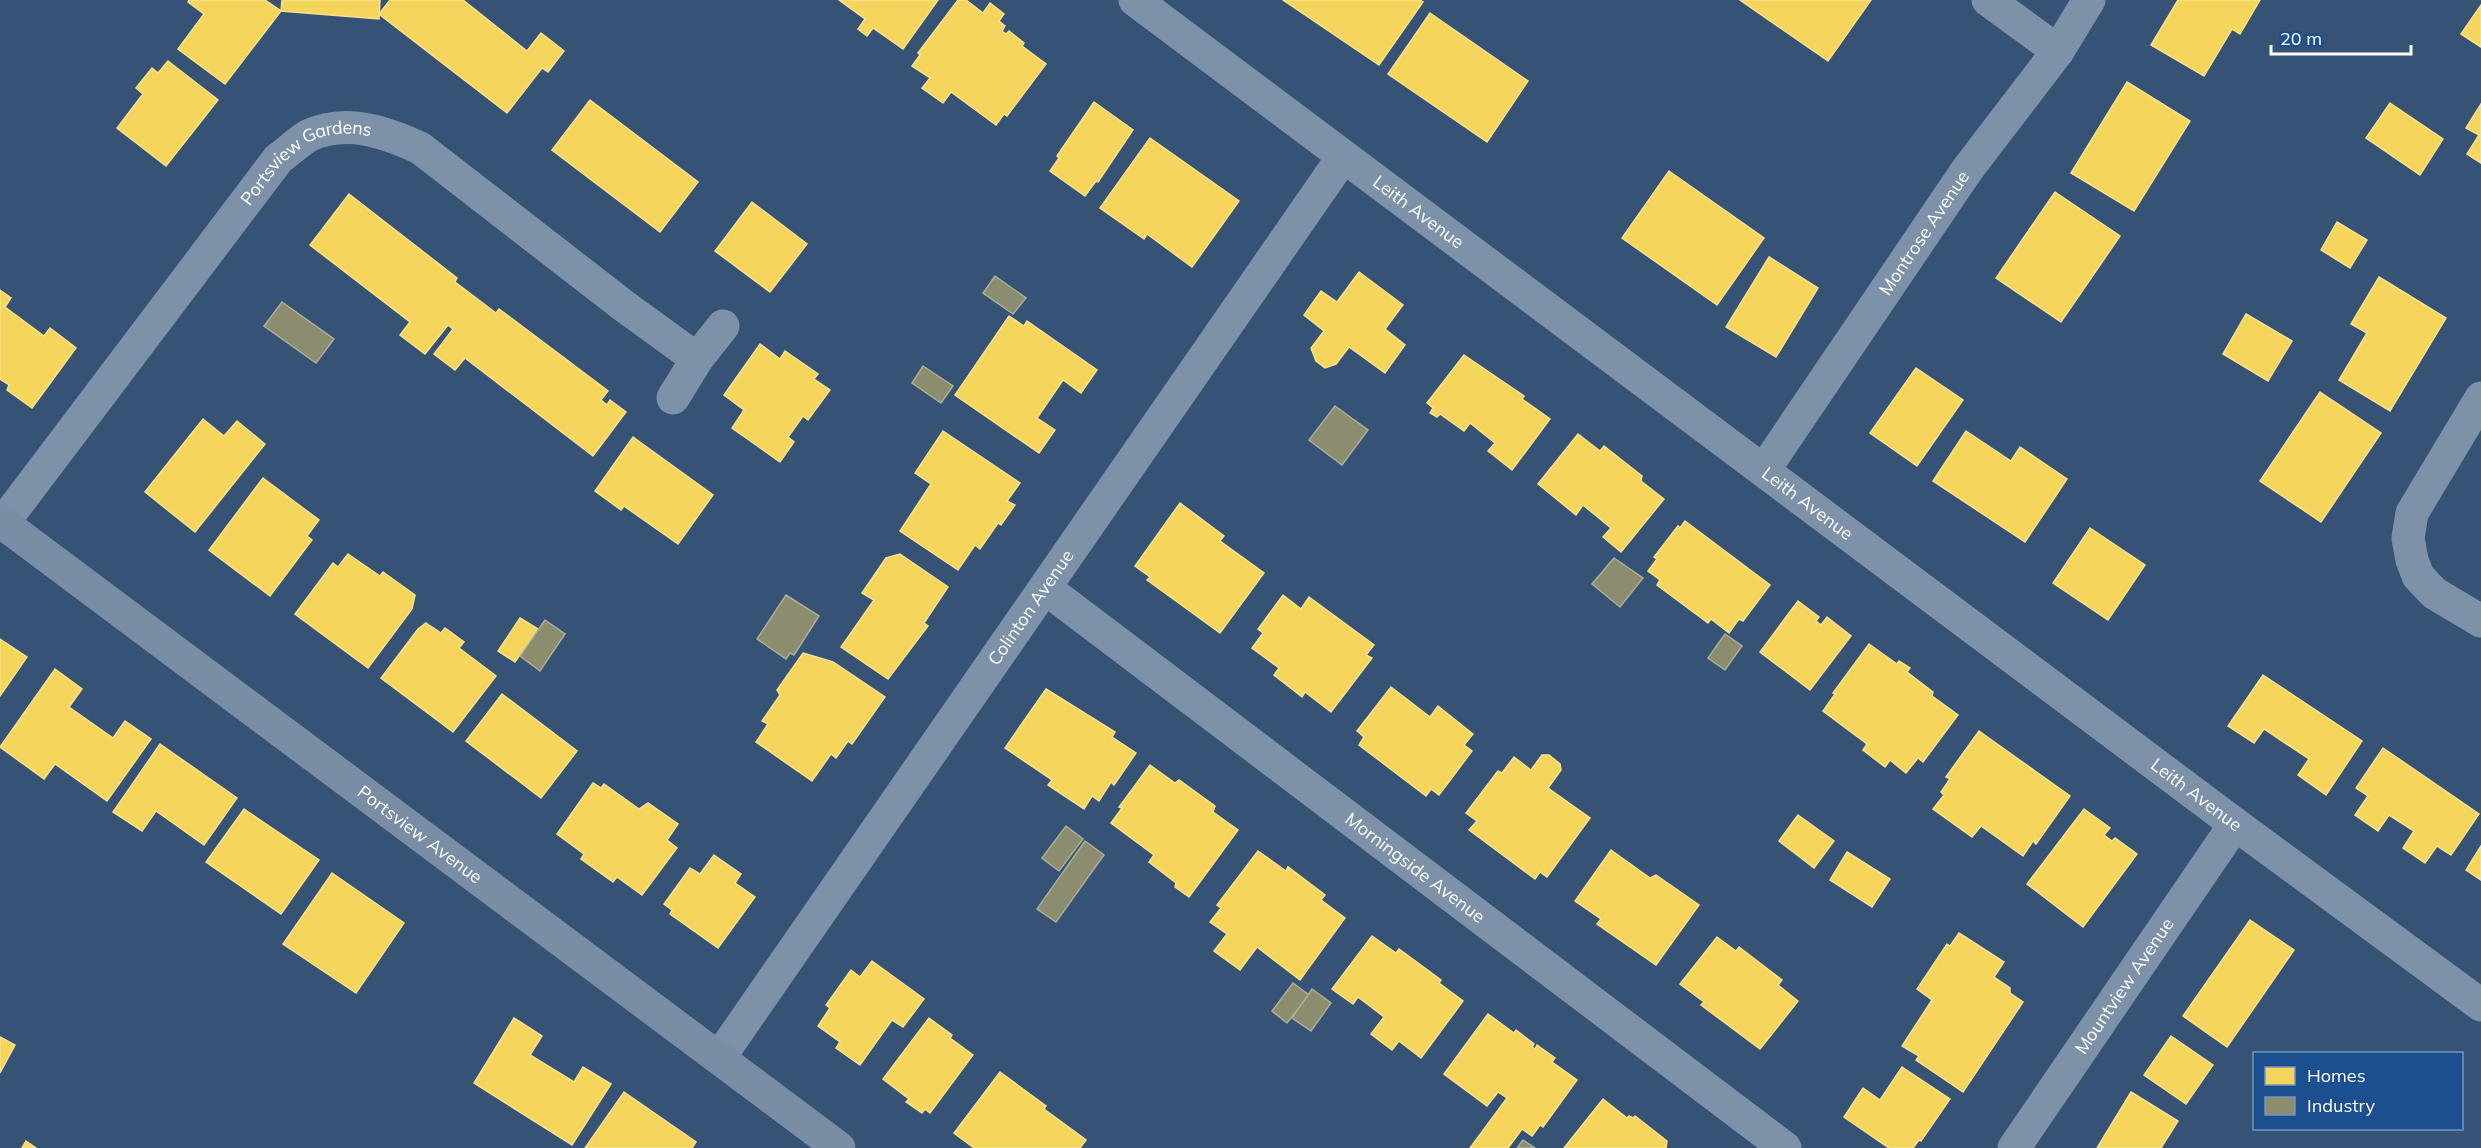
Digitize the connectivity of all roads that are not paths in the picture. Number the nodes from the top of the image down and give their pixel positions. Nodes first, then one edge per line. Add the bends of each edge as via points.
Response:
1 (1135, 0) edge
2 (1988, 0) edge
3 (2089, 0) edge
4 (2058, 51) junction
5 (1343, 157) junction
6 (723, 326) dead end
7 (697, 359) junction
8 (673, 398) dead end
9 (2481, 398) edge
10 (1764, 470) junction
11 (2, 522) edge
12 (1045, 588) junction
13 (2481, 621) edge
14 (2235, 824) junction
15 (2481, 1005) edge
16 (719, 1058) junction
17 (839, 1148) edge
18 (1785, 1148) edge
19 (2014, 1148) edge

1 - 5 street, Leith Avenue
2 - 4 street
3 - 4 street, Montrose Avenue
4 - 10 street, Montrose Avenue via 1967,170
5 - 10 street, Leith Avenue
5 - 12 street, Colinton Avenue
6 - 7 street
7 - 8 street
7 - 11 street, Portsview Gardens via 420,148 370,129 328,129 307,137 278,159
9 - 13 street via 2412,513 2408,538 2418,576 2434,593
10 - 14 street, Leith Avenue
11 - 16 street, Portsview Avenue
12 - 16 street, Colinton Avenue
12 - 18 street, Morningside Avenue
14 - 15 street, Leith Avenue
14 - 19 street, Mountview Avenue
16 - 17 street, Portsview Avenue

